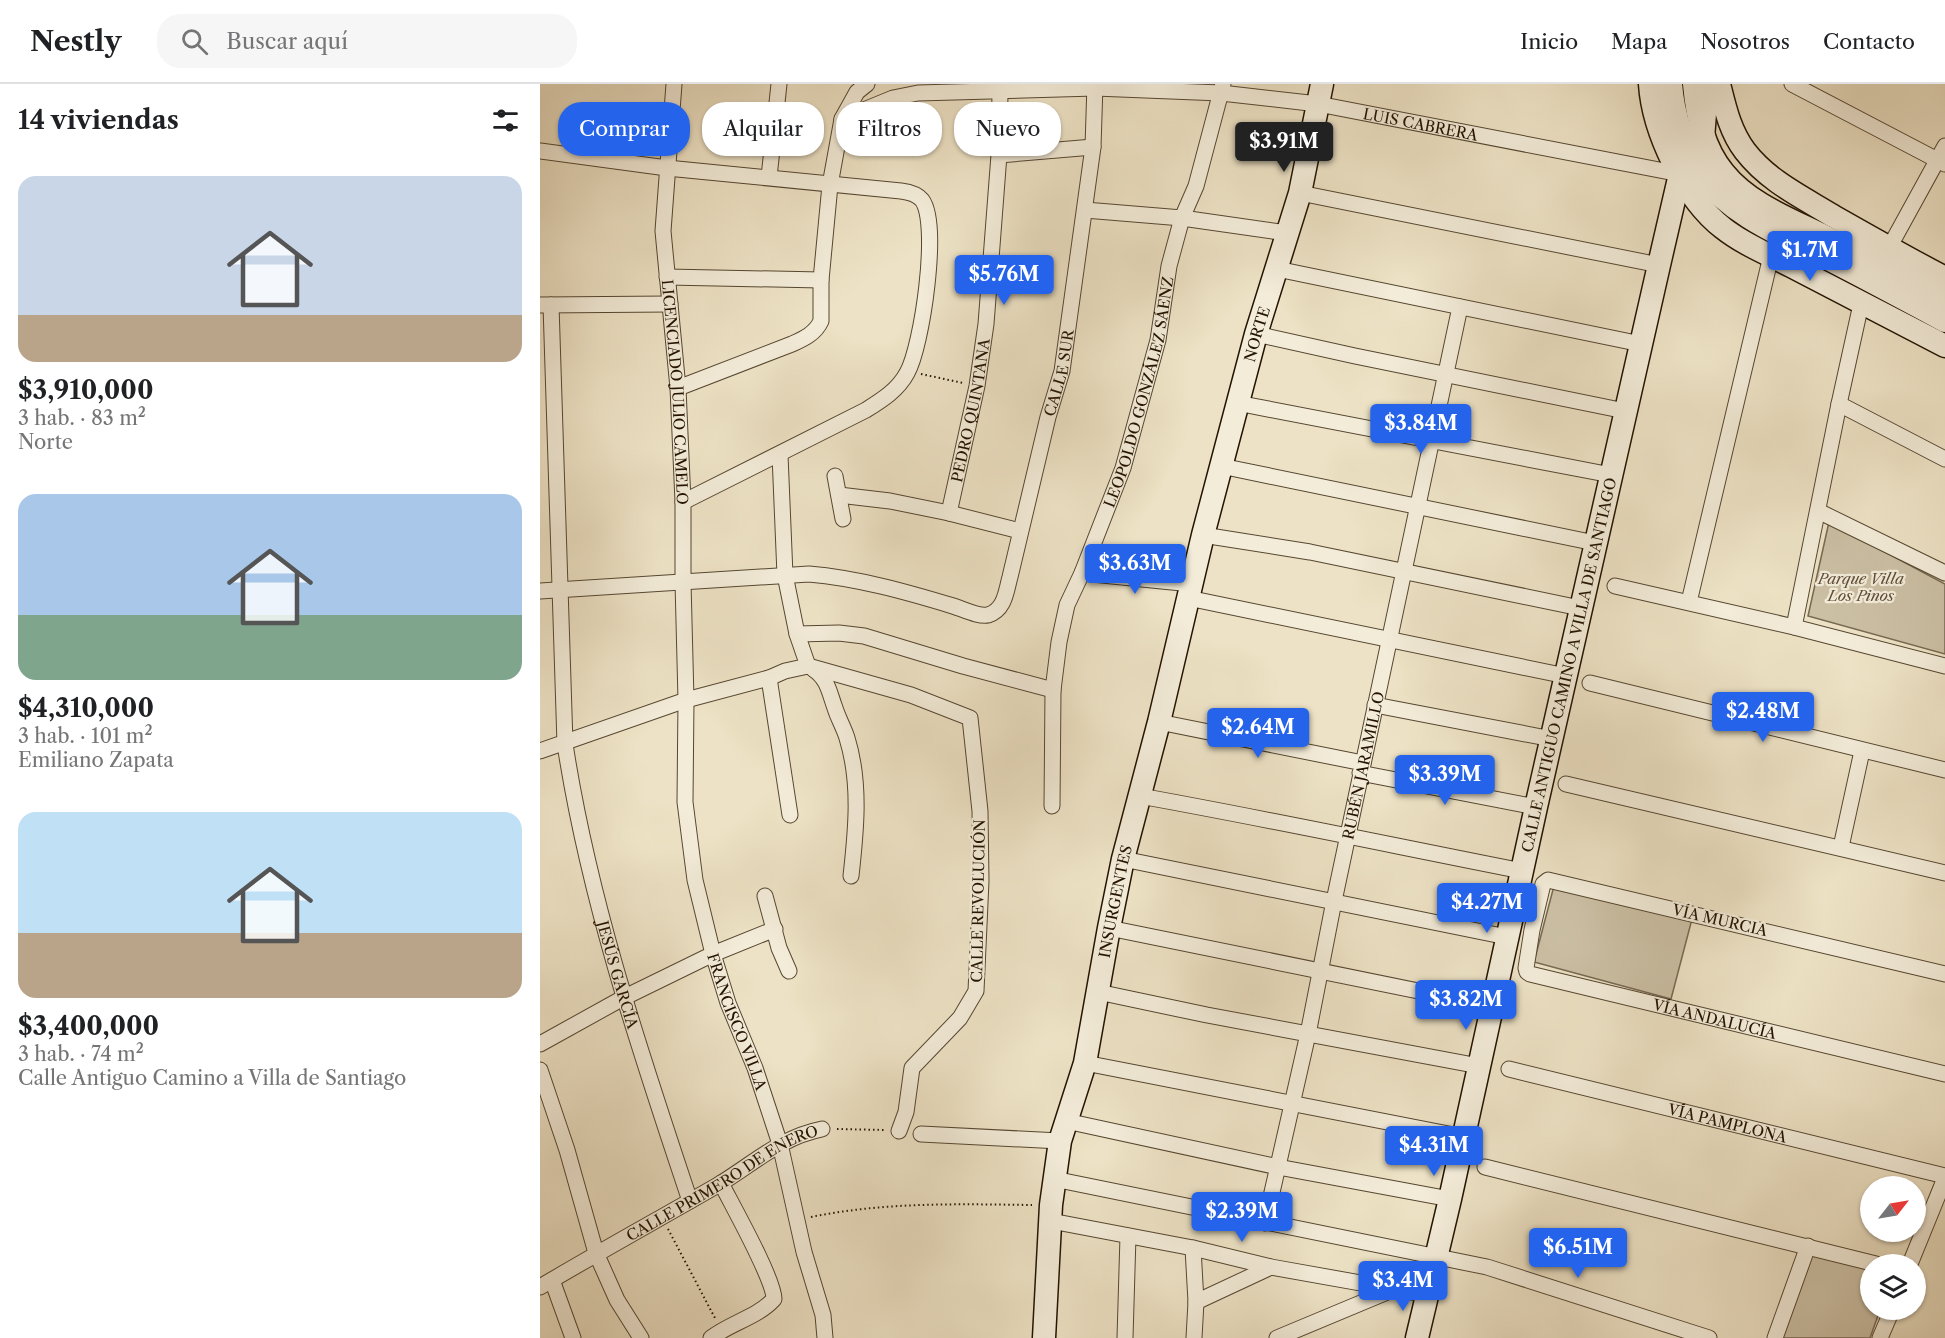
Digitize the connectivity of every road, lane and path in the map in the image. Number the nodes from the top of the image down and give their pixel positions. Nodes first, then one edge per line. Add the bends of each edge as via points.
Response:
1 (674, 84) edge
2 (779, 84) edge
3 (867, 84) edge
4 (1650, 84) edge
5 (1671, 84) edge
6 (1694, 84) edge
7 (1711, 84) edge
8 (1719, 84) edge
9 (1792, 84) edge
10 (1095, 86) edge
11 (1222, 88) edge
12 (1000, 92) junction
13 (1320, 94) edge
14 (851, 102) edge
15 (886, 102) edge
16 (1000, 102) edge
17 (1704, 138) junction
18 (1945, 146) edge
19 (1093, 147) junction
20 (1061, 150) edge
21 (540, 151) edge
22 (836, 152) edge
23 (999, 156) edge
24 (1941, 162) edge
25 (1686, 166) junction
26 (667, 168) junction
27 (769, 177) junction
28 (830, 185) junction
29 (1300, 193) junction
30 (1718, 195) junction
31 (1085, 210) junction
32 (1182, 218) junction
33 (1287, 233) junction
34 (1889, 248) junction
35 (1773, 257) junction
36 (1659, 265) junction
37 (1842, 267) junction
38 (1277, 269) junction
39 (667, 277) junction
40 (1945, 278) edge
41 (821, 280) junction
42 (1945, 299) edge
43 (670, 304) junction
44 (1861, 304) junction
45 (545, 305) edge
46 (1460, 307) junction
47 (1945, 321) edge
48 (1256, 334) junction
49 (1641, 344) junction
50 (1945, 346) edge
51 (908, 372) junction
52 (1444, 375) junction
53 (977, 386) junction
54 (678, 388) junction
55 (1237, 403) junction
56 (1839, 404) junction
57 (1624, 411) junction
58 (1431, 441) junction
59 (780, 455) junction
60 (1945, 459) edge
61 (1221, 466) junction
62 (1611, 475) junction
63 (835, 476) dead end
64 (839, 495) junction
65 (683, 502) junction
66 (1418, 507) junction
67 (1818, 511) junction
68 (949, 513) junction
69 (843, 519) dead end
70 (1020, 531) junction
71 (1203, 535) junction
72 (1595, 543) junction
73 (1405, 572) junction
74 (1082, 573) junction
75 (1945, 573) edge
76 (785, 574) junction
77 (683, 582) junction
78 (1615, 586) dead end
79 (540, 591) edge
80 (561, 591) junction
81 (1190, 591) junction
82 (1689, 602) junction
83 (1580, 608) junction
84 (1794, 627) junction
85 (797, 634) junction
86 (1389, 639) junction
87 (808, 666) junction
88 (1945, 666) edge
89 (1566, 676) junction
90 (769, 678) junction
91 (1590, 683) dead end
92 (1053, 690) junction
93 (686, 700) junction
94 (1375, 705) junction
95 (1160, 722) junction
96 (1552, 739) junction
97 (565, 744) junction
98 (1862, 751) junction
99 (540, 752) edge
100 (1362, 768) junction
101 (1945, 770) edge
102 (1566, 784) dead end
103 (1140, 796) junction
104 (1053, 806) dead end
105 (1536, 807) junction
106 (790, 815) dead end
107 (1347, 837) junction
108 (1841, 847) junction
109 (1123, 859) junction
110 (1522, 871) junction
111 (1945, 873) edge
112 (851, 876) dead end
113 (765, 896) dead end
114 (1334, 901) junction
115 (1108, 928) junction
116 (774, 929) junction
117 (1532, 930) joint
118 (1507, 937) junction
119 (712, 954) junction
120 (1321, 970) junction
121 (789, 971) dead end
122 (1945, 974) edge
123 (1098, 992) junction
124 (623, 998) junction
125 (1492, 1006) junction
126 (1308, 1034) junction
127 (540, 1044) edge
128 (1085, 1063) junction
129 (1479, 1065) junction
130 (1509, 1069) dead end
131 (540, 1070) edge
132 (1945, 1074) edge
133 (1292, 1102) junction
134 (822, 1129) joint
135 (899, 1131) joint
136 (1063, 1131) junction
137 (921, 1134) dead end
138 (1464, 1137) junction
139 (780, 1144) junction
140 (1278, 1167) junction
141 (1485, 1167) dead end
142 (1945, 1177) edge
143 (1054, 1179) junction
144 (721, 1183) junction
145 (1450, 1199) junction
146 (690, 1201) junction
147 (1051, 1213) junction
148 (661, 1216) junction
149 (797, 1220) junction
150 (1265, 1223) junction
151 (1128, 1236) junction
152 (1808, 1246) junction
153 (1193, 1248) junction
154 (596, 1253) junction
155 (1914, 1254) edge
156 (1436, 1256) junction
157 (1860, 1260) edge
158 (1271, 1267) junction
159 (546, 1283) edge
160 (1392, 1290) junction
161 (1428, 1295) junction
162 (1196, 1302) junction
163 (1888, 1320) edge
164 (716, 1334) edge
165 (573, 1338) edge
166 (641, 1338) edge
167 (825, 1338) edge
168 (1044, 1338) edge
169 (1125, 1338) edge
170 (1194, 1338) edge
171 (1277, 1338) edge
172 (1417, 1338) edge
173 (1709, 1338) edge
174 (1774, 1338) edge
175 (1880, 1338) edge

1 - 26 street, LICENCIADO JULIO CAMELO
2 - 27 street
3 - 14 street
4 - 25 street via 1667,149
5 - 25 street
6 - 17 street
7 - 17 street
8 - 34 street via 1731,126 1754,162 1789,190
9 - 24 street
10 - 11 street, LUIS CABRERA
10 - 12 street, LUIS CABRERA
10 - 19 street, CALLE SUR
11 - 13 street, LUIS CABRERA
11 - 32 street, LEOPOLDO GONZÁLEZ SÁENZ via 1196,186
12 - 15 street, LUIS CABRERA via 907,94
12 - 16 street, PEDRO QUINTANA
13 - 25 street, LUIS CABRERA
13 - 29 street, NORTE
17 - 25 street, CALLE ANTIGUO CAMINO A VILLA DE SANTIAGO
17 - 30 street via 1715,160
18 - 24 street
19 - 20 street
19 - 31 street, CALLE SUR
21 - 26 street
22 - 28 street
23 - 53 street, PEDRO QUINTANA via 986,324
24 - 34 street
25 - 30 street
25 - 36 street, CALLE ANTIGUO CAMINO A VILLA DE SANTIAGO
26 - 27 street
26 - 39 street, LICENCIADO JULIO CAMELO via 663,231
27 - 28 street
28 - 41 street
28 - 51 street via 901,191 916,195 924,203 930,254
29 - 33 street, NORTE
29 - 36 street
30 - 35 street via 1723,229
30 - 37 street via 1754,221
30 - 42 street via 1767,207
31 - 32 street
31 - 70 street, CALLE SUR via 1062,371
32 - 33 street
32 - 74 street, LEOPOLDO GONZÁLEZ SÁENZ via 1169,266 1151,368 1123,468
33 - 38 street, NORTE
34 - 40 street
35 - 37 street
35 - 44 street
35 - 82 street
36 - 49 street, CALLE ANTIGUO CAMINO A VILLA DE SANTIAGO
37 - 47 street
38 - 46 street
38 - 48 street, NORTE
39 - 41 street
39 - 43 street, LICENCIADO JULIO CAMELO
41 - 54 street via 821,321 814,331 792,344
43 - 45 street
43 - 54 street, LICENCIADO JULIO CAMELO
44 - 50 street
44 - 56 street
45 - 80 street, JESÚS GARCÍA
46 - 49 street
46 - 52 street, RUBÉN JARAMILLO
48 - 52 street
48 - 55 street, NORTE
49 - 57 street, CALLE ANTIGUO CAMINO A VILLA DE SANTIAGO
51 - 53 path
51 - 59 street via 876,404
52 - 57 street
52 - 58 street, RUBÉN JARAMILLO
53 - 68 street, PEDRO QUINTANA
54 - 65 street, LICENCIADO JULIO CAMELO
55 - 58 street
55 - 61 street, NORTE
56 - 60 street
56 - 67 street
57 - 62 street, CALLE ANTIGUO CAMINO A VILLA DE SANTIAGO
58 - 62 street
58 - 66 street, RUBÉN JARAMILLO
59 - 65 street
59 - 76 street
61 - 66 street
61 - 71 street, NORTE
62 - 72 street, CALLE ANTIGUO CAMINO A VILLA DE SANTIAGO
63 - 64 street
64 - 68 street
64 - 69 street
65 - 77 street, LICENCIADO JULIO CAMELO
66 - 72 street
66 - 73 street, RUBÉN JARAMILLO
67 - 75 street
67 - 84 street
68 - 70 street
70 - 76 street, CALLE SUR via 1004,598 989,615 847,579
71 - 73 street
71 - 81 street, NORTE
72 - 83 street, CALLE ANTIGUO CAMINO A VILLA DE SANTIAGO
73 - 83 street
73 - 86 street, RUBÉN JARAMILLO
74 - 81 street
74 - 92 street, LEOPOLDO GONZÁLEZ SÁENZ via 1068,605
76 - 77 street
76 - 85 street
77 - 80 street
77 - 93 street, LICENCIADO JULIO CAMELO
78 - 82 street
79 - 80 street
80 - 97 street, JESÚS GARCÍA
81 - 86 street
81 - 95 street, INSURGENTES
82 - 84 street
83 - 89 street, CALLE ANTIGUO CAMINO A VILLA DE SANTIAGO
84 - 88 street
85 - 87 street
85 - 92 street via 864,636
86 - 89 street
86 - 94 street, RUBÉN JARAMILLO
87 - 90 street
87 - 112 street via 826,681 847,738 856,783
87 - 135 street, CALLE REVOLUCIÓN via 911,694 970,718 980,811 976,991 960,1018 912,1068 906,1112
89 - 96 street, CALLE ANTIGUO CAMINO A VILLA DE SANTIAGO
90 - 93 street
90 - 106 street
91 - 98 street
92 - 104 street, LEOPOLDO GONZÁLEZ SÁENZ
93 - 97 street
93 - 119 street, FRANCISCO VILLA via 685,802 695,880
94 - 96 street
94 - 100 street, RUBÉN JARAMILLO
95 - 100 street
95 - 103 street, INSURGENTES
96 - 105 street, CALLE ANTIGUO CAMINO A VILLA DE SANTIAGO
97 - 99 street
97 - 124 street, JESÚS GARCÍA via 590,873
98 - 101 street
98 - 108 street
100 - 105 street
100 - 107 street, RUBÉN JARAMILLO
102 - 108 street
103 - 107 street
103 - 109 street, INSURGENTES
105 - 110 street, CALLE ANTIGUO CAMINO A VILLA DE SANTIAGO
107 - 110 street
107 - 114 street, RUBÉN JARAMILLO
108 - 111 street
109 - 114 street
109 - 115 street, INSURGENTES
110 - 118 street, CALLE ANTIGUO CAMINO A VILLA DE SANTIAGO
113 - 116 street
114 - 118 street
114 - 120 street, RUBÉN JARAMILLO
115 - 120 street
115 - 123 street, INSURGENTES
116 - 119 street
116 - 121 street
117 - 122 street, VÍA MURCIA via 1543,884 1551,880
117 - 132 street, VÍA ANDALUCÍA via 1526,968 1530,975
118 - 125 street, CALLE ANTIGUO CAMINO A VILLA DE SANTIAGO
119 - 124 street
119 - 139 street, FRANCISCO VILLA
120 - 125 street
120 - 126 street, RUBÉN JARAMILLO
123 - 126 street
123 - 128 street, INSURGENTES
124 - 127 street
124 - 146 street, JESÚS GARCÍA
125 - 129 street, CALLE ANTIGUO CAMINO A VILLA DE SANTIAGO
126 - 129 street
126 - 133 street, RUBÉN JARAMILLO
128 - 133 street
128 - 136 street, INSURGENTES
129 - 138 street, CALLE ANTIGUO CAMINO A VILLA DE SANTIAGO
130 - 142 street, VÍA PAMPLONA
131 - 154 street
133 - 138 street
133 - 140 street, RUBÉN JARAMILLO
134 - 135 path, CALLE PRIMERO DE ENERO
134 - 139 street, CALLE PRIMERO DE ENERO via 804,1132
136 - 137 street
136 - 140 street
136 - 143 street, INSURGENTES
138 - 145 street, CALLE ANTIGUO CAMINO A VILLA DE SANTIAGO
139 - 144 street, CALLE PRIMERO DE ENERO
139 - 149 street, FRANCISCO VILLA
140 - 145 street
140 - 150 street, RUBÉN JARAMILLO
141 - 152 street
142 - 155 street
143 - 147 street, INSURGENTES
143 - 150 street
144 - 146 street, CALLE PRIMERO DE ENERO
144 - 164 street via 774,1299
145 - 156 street, CALLE ANTIGUO CAMINO A VILLA DE SANTIAGO
146 - 148 street, CALLE PRIMERO DE ENERO
147 - 149 path via 913,1204
147 - 151 street
147 - 168 street, INSURGENTES
148 - 154 street, CALLE PRIMERO DE ENERO
148 - 164 path
149 - 167 street, FRANCISCO VILLA via 823,1316
150 - 156 street
151 - 153 street
151 - 169 street
152 - 157 street
152 - 174 street
153 - 158 street
153 - 162 street
154 - 159 street, CALLE PRIMERO DE ENERO
154 - 166 street via 617,1300
156 - 161 street, CALLE ANTIGUO CAMINO A VILLA DE SANTIAGO
156 - 173 street via 1486,1267
158 - 160 street
158 - 162 street
159 - 165 street
160 - 161 street
160 - 171 street
161 - 172 street, CALLE ANTIGUO CAMINO A VILLA DE SANTIAGO
162 - 170 street
163 - 175 street

